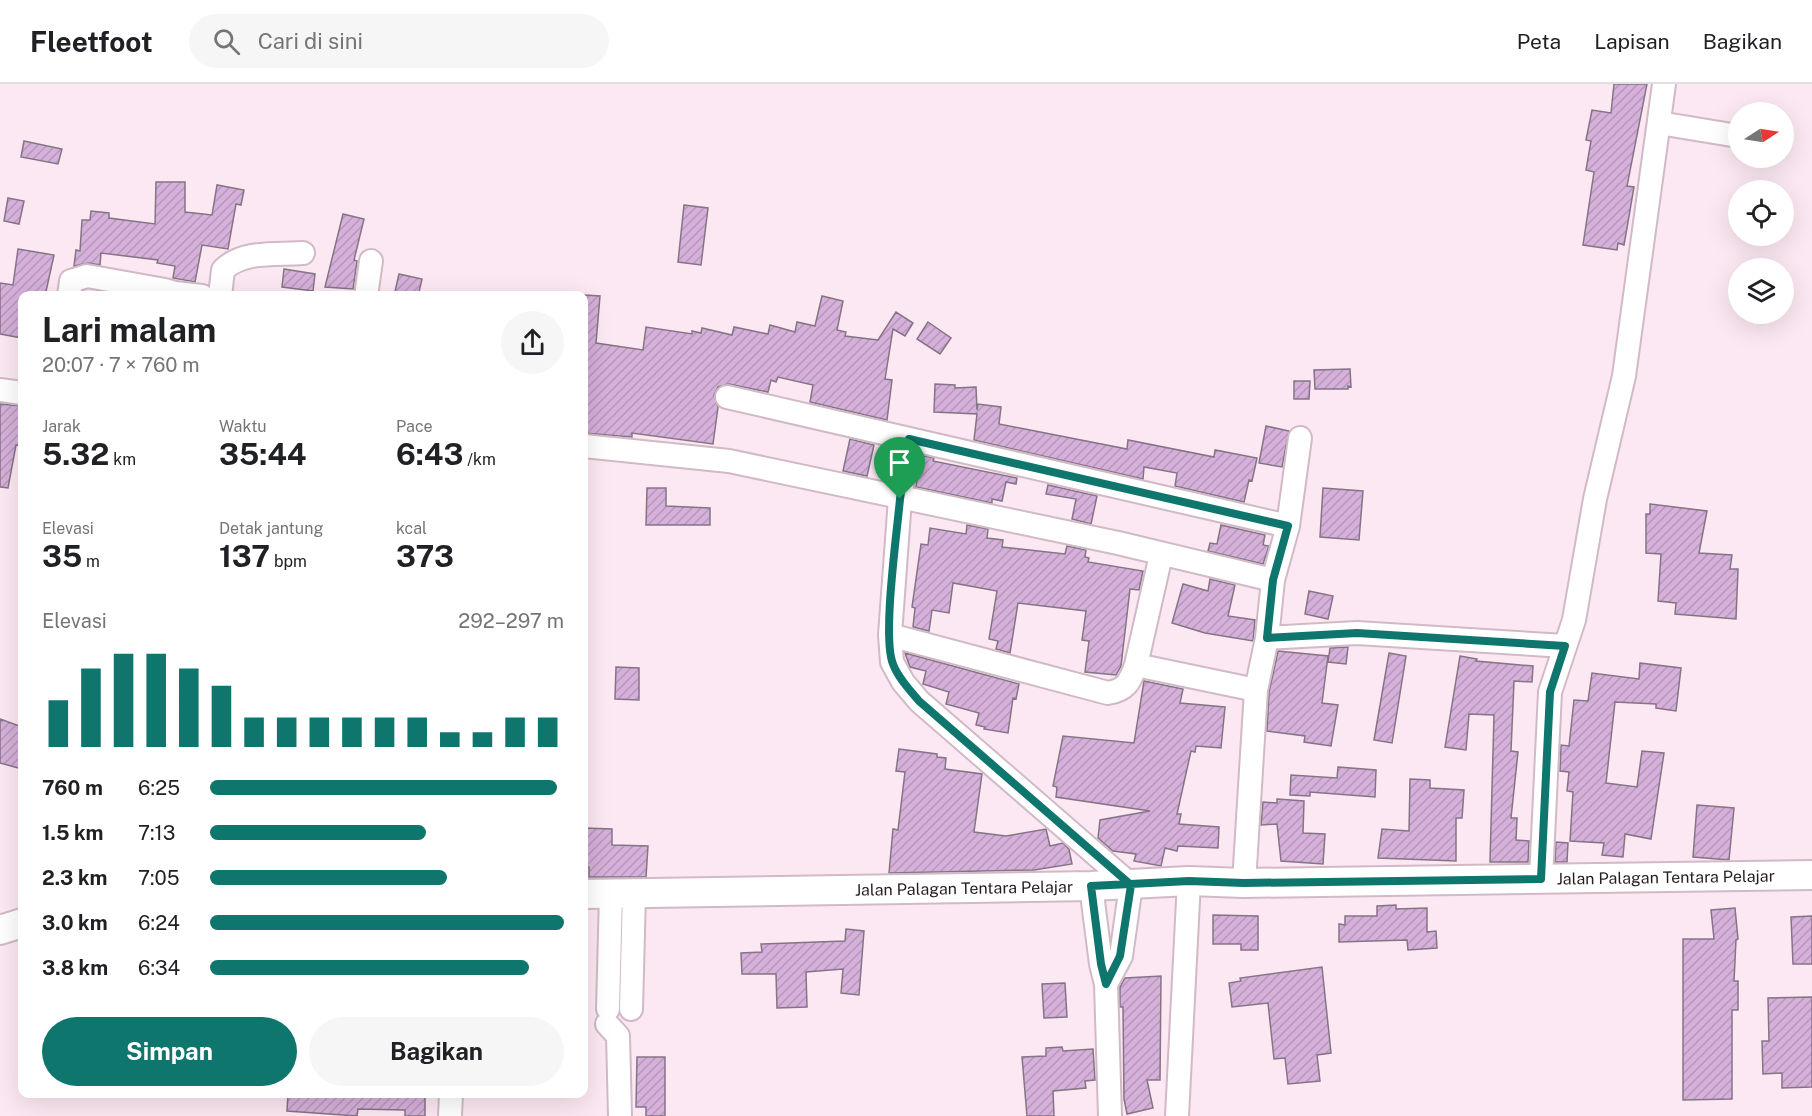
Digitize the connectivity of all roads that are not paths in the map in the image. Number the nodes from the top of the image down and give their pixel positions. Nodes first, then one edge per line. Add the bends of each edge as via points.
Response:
1 (1664, 84) edge
2 (1659, 123) junction
3 (1728, 134) edge
4 (303, 253) dead end
5 (370, 261) dead end
6 (70, 291) edge
7 (160, 291) edge
8 (221, 291) edge
9 (367, 291) edge
10 (0, 390) edge
11 (18, 392) edge
12 (727, 397) dead end
13 (1300, 438) dead end
14 (909, 439) junction
15 (588, 446) edge
16 (900, 499) junction
17 (1288, 526) junction
18 (1161, 555) junction
19 (1273, 580) junction
20 (890, 635) junction
21 (1267, 638) junction
22 (1565, 646) junction
23 (1136, 665) junction
24 (1256, 690) junction
25 (1812, 875) edge
26 (1541, 879) junction
27 (1189, 881) junction
28 (1244, 883) junction
29 (1131, 885) junction
30 (1091, 886) junction
31 (609, 893) edge
32 (18, 924) edge
33 (0, 930) edge
34 (1106, 984) junction
35 (451, 1098) edge
36 (450, 1116) edge
37 (620, 1116) edge
38 (1110, 1116) edge
39 (1177, 1116) edge

1 - 2 street
2 - 3 street
2 - 22 street via 1624,376 1595,499 1574,620
4 - 8 street via 241,257 223,270
5 - 9 street
6 - 7 street via 72,281 87,276
10 - 11 street
12 - 14 street
13 - 17 street
14 - 16 street
14 - 17 street
15 - 16 street via 729,461
16 - 18 street
16 - 20 street
17 - 19 street
18 - 19 street
18 - 23 street
19 - 21 street
20 - 23 street via 1108,693 1121,690 1131,681
20 - 29 street via 892,663 919,701
21 - 22 street via 1357,633
21 - 24 street
22 - 26 street via 1550,692
23 - 24 street
24 - 28 street
25 - 26 main road, Jalan Palagan Tentara Pelajar
26 - 28 main road, Jalan Palagan Tentara Pelajar
27 - 28 main road, Jalan Palagan Tentara Pelajar
27 - 29 main road, Jalan Palagan Tentara Pelajar
27 - 39 street
29 - 30 main road, Jalan Palagan Tentara Pelajar
29 - 34 street via 1120,956
30 - 31 main road, Jalan Palagan Tentara Pelajar
30 - 34 street
31 - 37 street via 619,1020
32 - 33 main road
34 - 38 street
35 - 36 street

